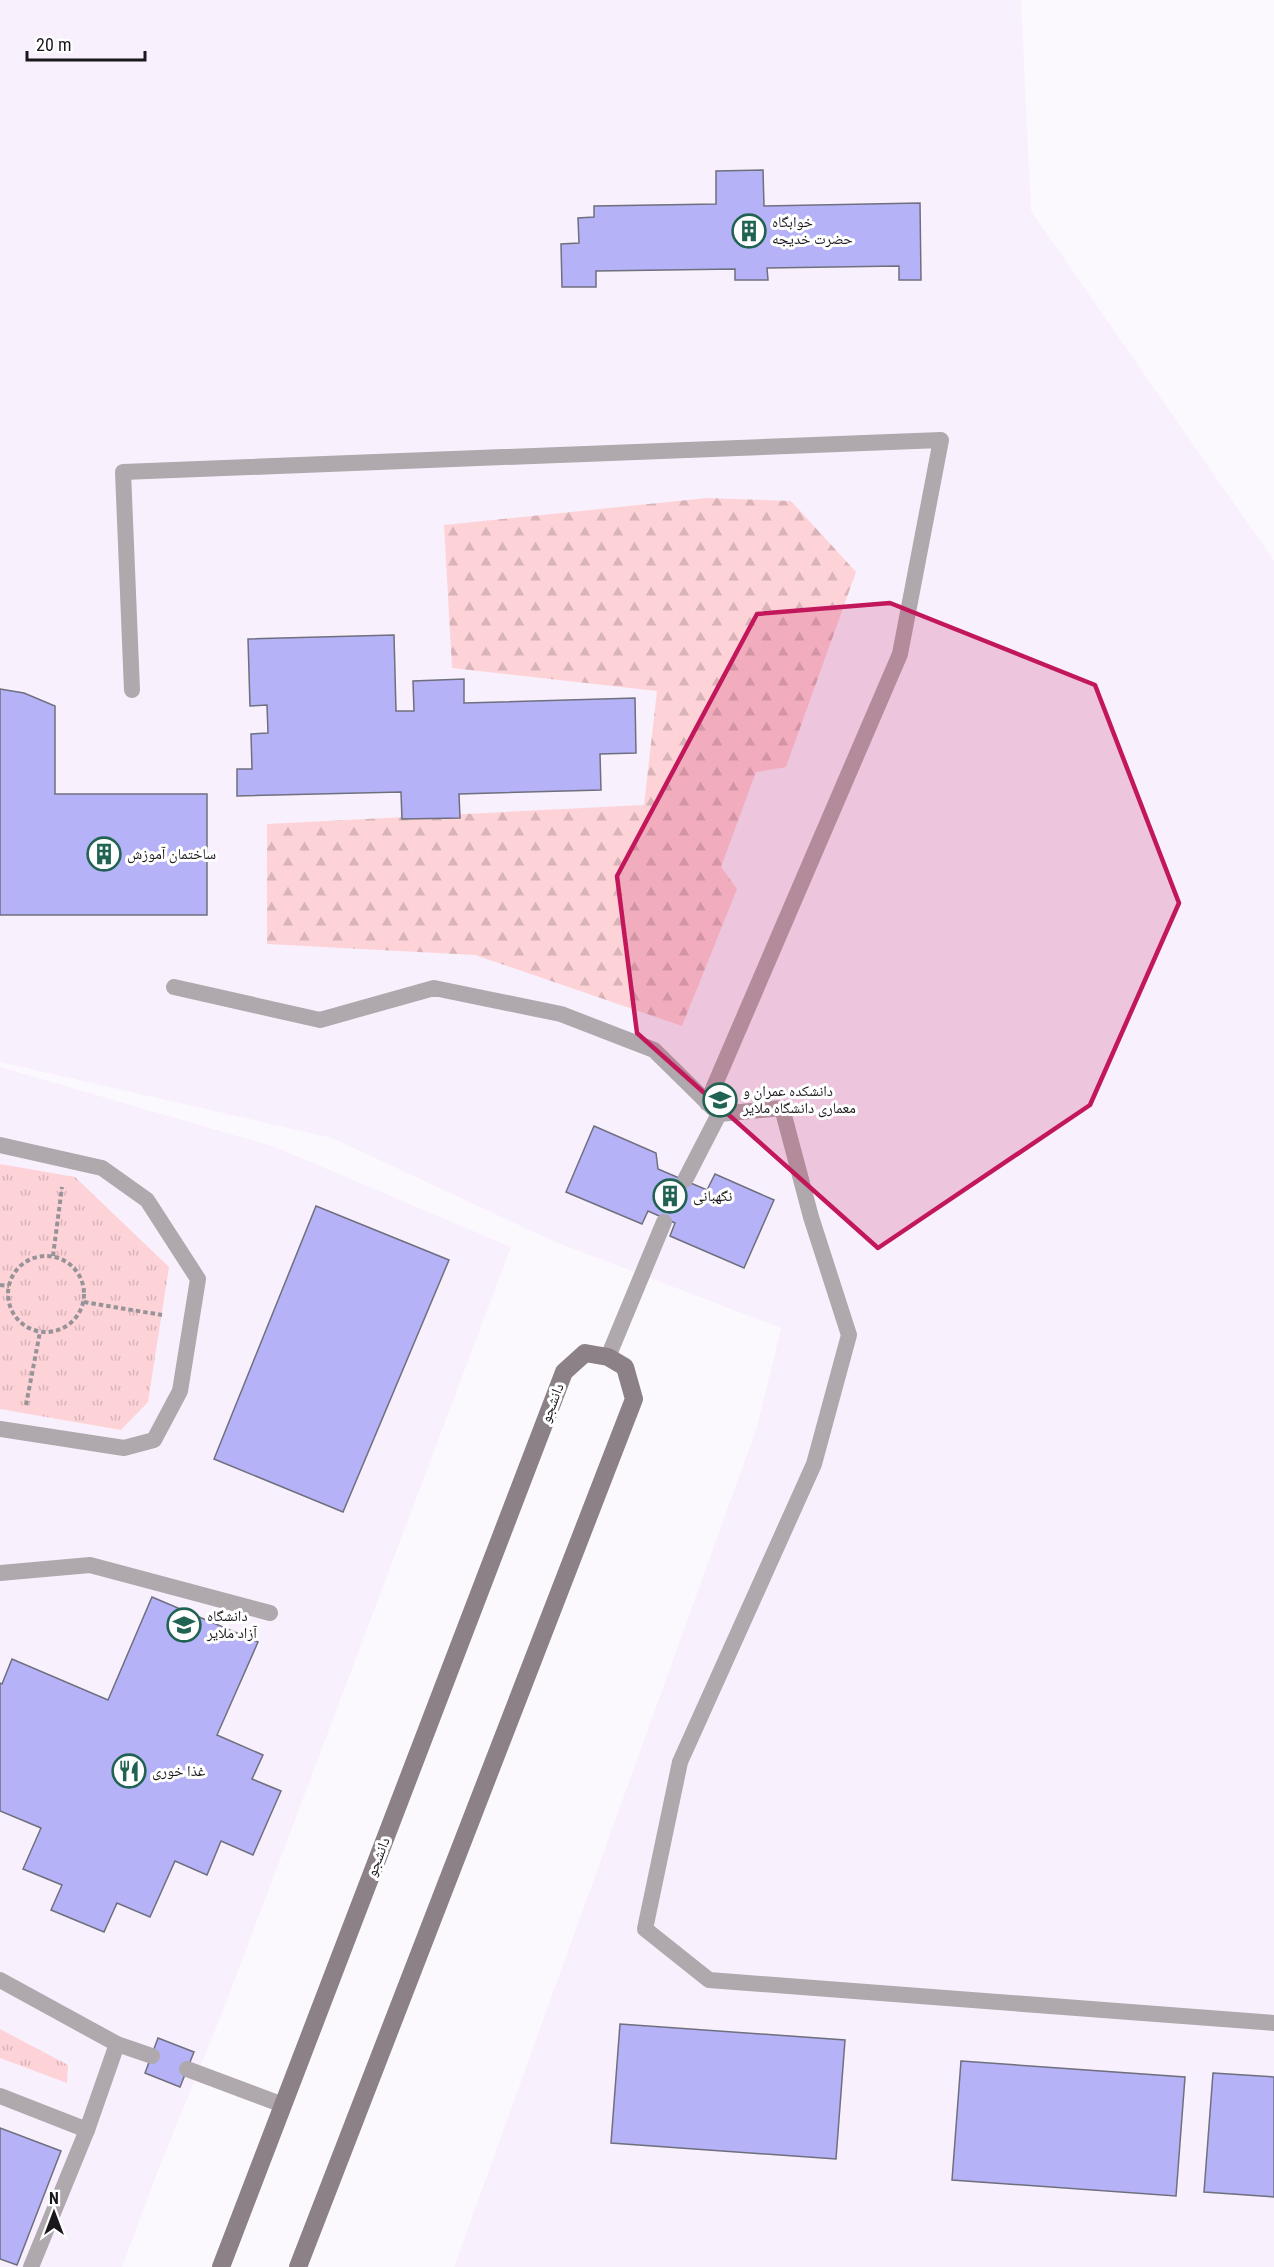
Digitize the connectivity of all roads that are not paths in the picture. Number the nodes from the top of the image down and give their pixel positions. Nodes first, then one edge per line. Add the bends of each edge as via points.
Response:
1 (132, 690) dead end
2 (174, 987) dead end
3 (713, 1108) junction
4 (0, 1145) edge
5 (685, 1180) dead end
6 (664, 1222) dead end
7 (608, 1357) junction
8 (0, 1430) edge
9 (0, 1573) edge
10 (270, 1613) dead end
11 (0, 1980) edge
12 (1274, 2023) edge
13 (117, 2044) junction
14 (152, 2056) dead end
15 (188, 2069) dead end
16 (0, 2096) edge
17 (284, 2105) junction
18 (87, 2130) junction
19 (32, 2267) edge
20 (221, 2267) edge
21 (298, 2267) edge

1 - 3 lane via 123,472 941,440 900,654
2 - 3 lane via 320,1020 434,988 561,1014 654,1050
3 - 5 lane
3 - 12 lane via 782,1108 811,1218 849,1335 814,1464 680,1761 645,1929 709,1980
4 - 8 lane via 102,1168 147,1200 198,1279 180,1391 154,1440 124,1448
6 - 7 lane
7 - 17 main road, دانشجو via 585,1353 564,1371
7 - 21 main road via 625,1367 634,1399
9 - 10 lane via 90,1564
11 - 13 lane
13 - 14 lane
13 - 18 lane
15 - 17 lane
16 - 18 lane
17 - 20 main road, دانشجو
18 - 19 lane

